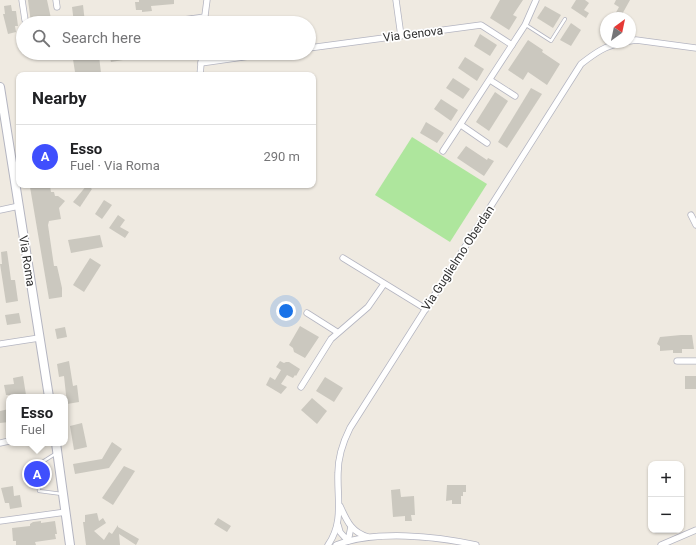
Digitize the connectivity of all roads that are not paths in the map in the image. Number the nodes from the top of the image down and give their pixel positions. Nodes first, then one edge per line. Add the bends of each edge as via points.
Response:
1 (22, 0) edge
2 (56, 0) edge
3 (207, 0) edge
4 (396, 0) edge
5 (536, 0) edge
6 (57, 7) dead end
7 (24, 16) edge
8 (205, 16) edge
9 (565, 19) dead end
10 (525, 25) junction
11 (401, 36) junction
12 (636, 40) edge
13 (512, 45) junction
14 (316, 47) edge
15 (604, 48) edge
16 (696, 48) edge
17 (201, 60) edge
18 (222, 60) edge
19 (201, 63) junction
20 (200, 72) edge
21 (490, 80) junction
22 (0, 87) edge
23 (515, 96) dead end
24 (3, 122) edge
25 (461, 125) junction
26 (487, 143) dead end
27 (443, 151) dead end
28 (19, 206) junction
29 (0, 210) edge
30 (691, 215) dead end
31 (696, 226) edge
32 (343, 258) dead end
33 (384, 284) junction
34 (426, 309) junction
35 (307, 313) dead end
36 (337, 332) junction
37 (39, 338) junction
38 (0, 344) edge
39 (677, 361) dead end
40 (696, 361) edge
41 (301, 387) dead end
42 (48, 394) edge
43 (56, 446) edge
44 (57, 453) junction
45 (64, 494) junction
46 (339, 504) junction
47 (66, 512) junction
48 (0, 521) edge
49 (338, 525) junction
50 (351, 527) junction
51 (696, 530) edge
52 (369, 537) junction
53 (348, 540) junction
54 (70, 545) edge
55 (328, 545) edge
56 (336, 545) edge
57 (476, 545) edge
58 (661, 545) edge

1 - 7 street
2 - 6 street
3 - 8 street
4 - 11 street
5 - 10 street
9 - 10 lane via 551,41
10 - 13 street
11 - 13 street, Via Genova via 481,25
11 - 14 street, Via Genova
12 - 16 street
13 - 21 street
15 - 34 street, Via Guglielmo Oberdan via 581,64
17 - 19 street
18 - 19 street
19 - 20 street
21 - 23 street
21 - 25 street
22 - 24 main road, Via Roma
24 - 28 main road, Via Roma
25 - 26 street
25 - 27 street
28 - 29 street
28 - 37 main road, Via Roma
30 - 31 street
32 - 33 street
33 - 34 street
33 - 36 street via 368,307
34 - 46 street, Via Guglielmo Oberdan via 345,439 338,472
35 - 36 street
36 - 41 street
37 - 38 street
37 - 42 main road, Via Roma
39 - 40 street
43 - 44 main road
44 - 45 main road
44 - 45 lane via 36,466 39,491
45 - 47 main road
46 - 49 street, Via Guglielmo Oberdan
46 - 50 street, Via Guglielmo Oberdan
47 - 48 street
47 - 54 main road
49 - 53 street via 340,532
49 - 55 street, Via Guglielmo Oberdan
50 - 52 street
50 - 53 street
51 - 58 street
52 - 53 street
52 - 57 street via 434,538
53 - 56 street

